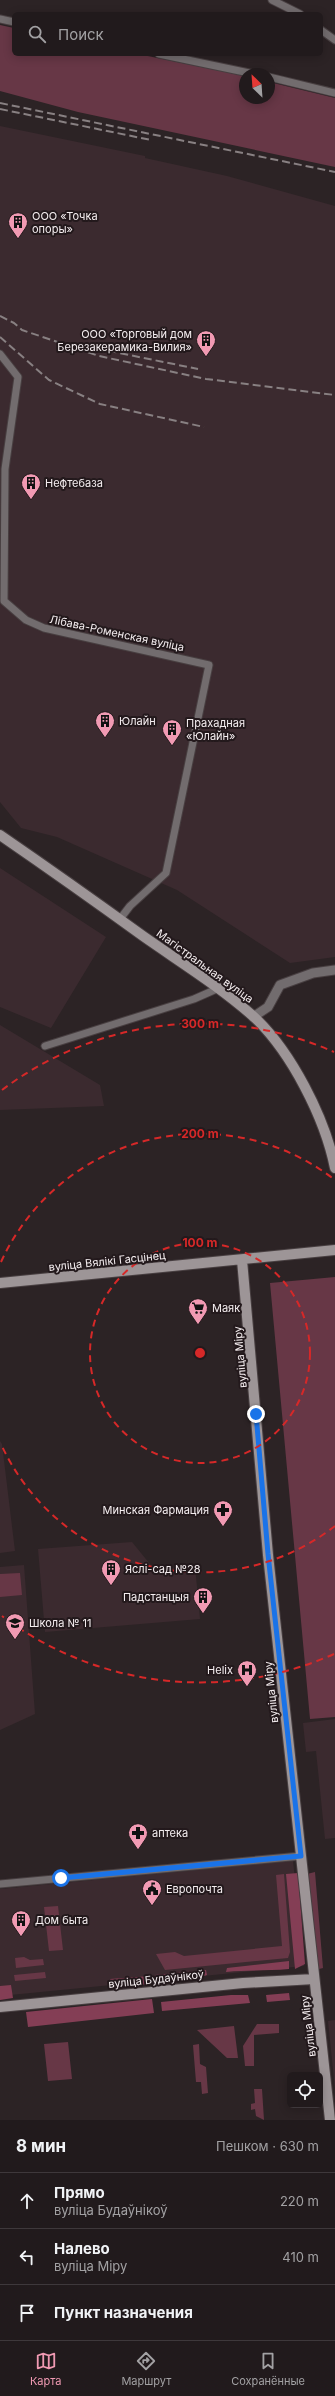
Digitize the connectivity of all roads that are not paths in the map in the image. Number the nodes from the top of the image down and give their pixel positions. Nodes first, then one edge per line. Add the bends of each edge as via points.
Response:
1 (272, 0) edge
2 (296, 12) edge
3 (0, 19) edge
4 (12, 22) edge
5 (323, 31) edge
6 (335, 40) edge
7 (168, 56) edge
8 (239, 71) edge
9 (275, 78) edge
10 (335, 93) edge
11 (0, 354) edge
12 (0, 835) edge
13 (120, 919) junction
14 (335, 970) edge
15 (219, 988) junction
16 (254, 1017) junction
17 (45, 1046) dead end
18 (335, 1168) edge
19 (335, 1250) edge
20 (242, 1260) junction
21 (0, 1283) edge
22 (301, 1856) junction
23 (0, 1884) edge
24 (314, 1979) junction
25 (0, 2007) edge
26 (330, 2120) edge

1 - 2 street
3 - 4 street
5 - 6 street
7 - 8 street
9 - 10 street
11 - 13 street, Лібава-Роменская вуліца via 18,377 5,470 4,601 26,620 44,628 209,665 166,874 130,906
12 - 13 main road, Магістральная вуліца
13 - 15 main road, Магістральная вуліца
14 - 16 street via 313,973 280,986 268,1007
15 - 16 main road, Магістральная вуліца
15 - 17 street via 194,999
16 - 18 main road, Магістральная вуліца via 286,1058 314,1103 327,1134
19 - 20 main road, вуліца Вялікі Гасцінец
20 - 21 main road, вуліца Вялікі Гасцінец
20 - 22 main road, вуліца Міру via 268,1554
22 - 23 street
22 - 24 main road, вуліца Міру
24 - 25 main road, вуліца Будаўнікоў
24 - 26 main road, вуліца Міру

